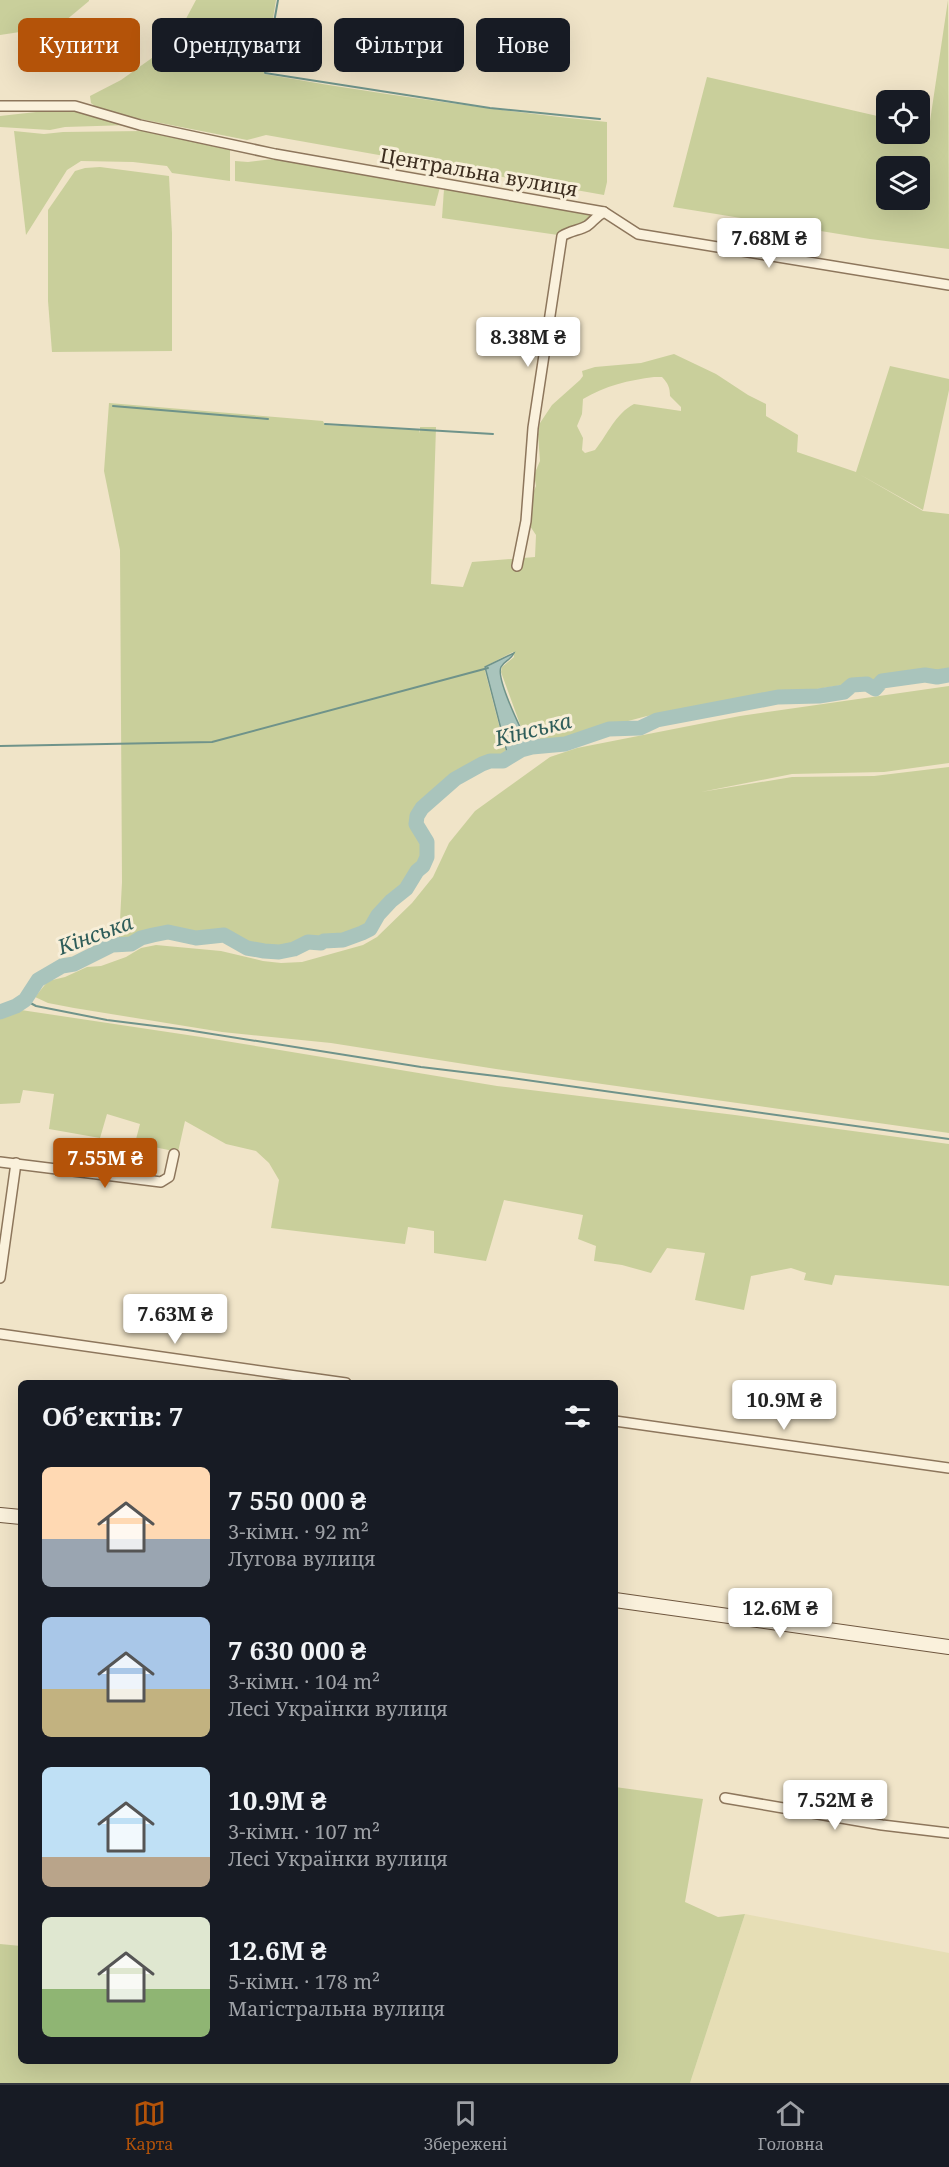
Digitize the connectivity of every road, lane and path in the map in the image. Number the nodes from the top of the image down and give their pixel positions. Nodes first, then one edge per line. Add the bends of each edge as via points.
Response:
1 (0, 106) edge
2 (604, 212) junction
3 (949, 285) edge
4 (517, 566) dead end
5 (174, 1154) dead end
6 (0, 1162) edge
7 (16, 1163) junction
8 (0, 1278) edge
9 (0, 1334) edge
10 (325, 1380) edge
11 (618, 1421) edge
12 (949, 1468) edge
13 (0, 1515) edge
14 (18, 1517) edge
15 (618, 1600) edge
16 (949, 1647) edge
17 (725, 1798) dead end
18 (949, 1833) edge

1 - 2 street, Центральна вулиця via 75,106 140,125 275,154
2 - 3 street, Центральна вулиця via 638,234
2 - 4 street via 589,225 562,236 532,428 526,521
5 - 7 street via 169,1177 161,1182
6 - 7 street
7 - 8 street
9 - 10 street
11 - 12 street
13 - 14 main road
15 - 16 main road
17 - 18 street

